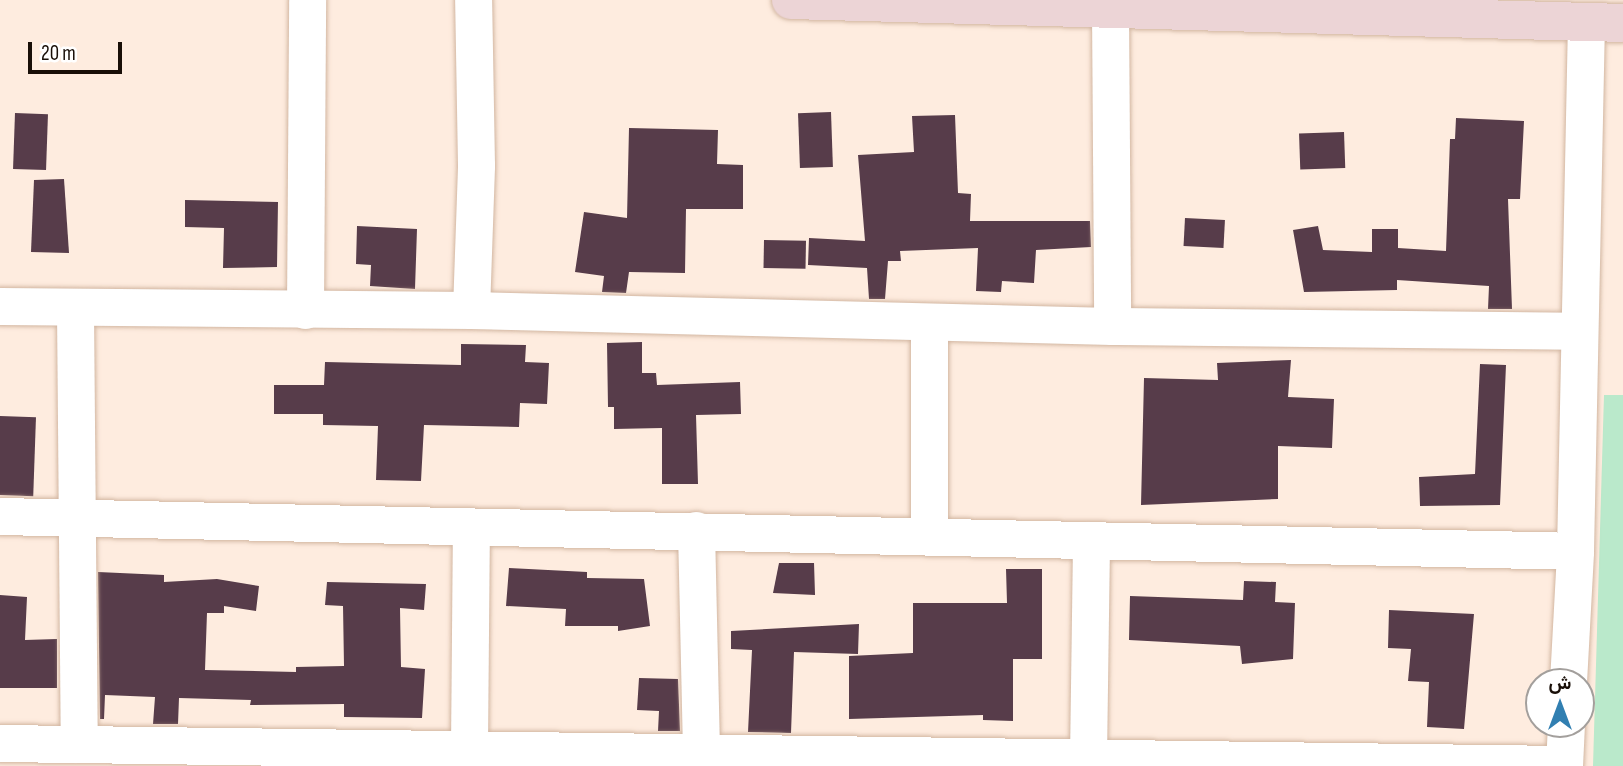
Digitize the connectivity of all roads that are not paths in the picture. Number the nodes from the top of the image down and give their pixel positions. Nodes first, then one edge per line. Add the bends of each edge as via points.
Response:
1 (307, 0) edge
2 (473, 0) edge
3 (791, 0) edge
4 (1187, 5) edge
5 (1110, 8) junction
6 (1586, 22) junction
7 (1623, 23) edge
8 (0, 306) edge
9 (75, 309) junction
10 (305, 310) junction
11 (471, 310) junction
12 (929, 322) junction
13 (1112, 326) junction
14 (1580, 331) junction
15 (0, 516) edge
16 (76, 518) junction
17 (471, 528) junction
18 (696, 530) junction
19 (929, 535) junction
20 (1091, 540) junction
21 (1575, 551) junction
22 (1569, 668) edge
23 (1565, 738) edge
24 (79, 744) junction
25 (469, 747) junction
26 (701, 749) junction
27 (21, 751) edge
28 (388, 757) edge
29 (1088, 758) junction
30 (906, 760) edge
31 (1564, 765) edge

1 - 10 street
2 - 11 street via 476,165
3 - 5 street
4 - 5 street
4 - 6 street
5 - 13 street
6 - 7 street
6 - 14 street
8 - 9 street
9 - 10 street
9 - 16 street
10 - 11 street
11 - 12 street
12 - 13 street
12 - 19 street
13 - 14 street
14 - 21 street
15 - 16 street
16 - 17 street
16 - 24 street
17 - 18 street
17 - 25 street
18 - 19 street
18 - 26 street
19 - 20 street
20 - 21 street
20 - 29 street
21 - 22 street
23 - 31 street
24 - 27 street
24 - 28 street
25 - 26 street
25 - 28 street
26 - 30 street
29 - 30 street
29 - 31 street

